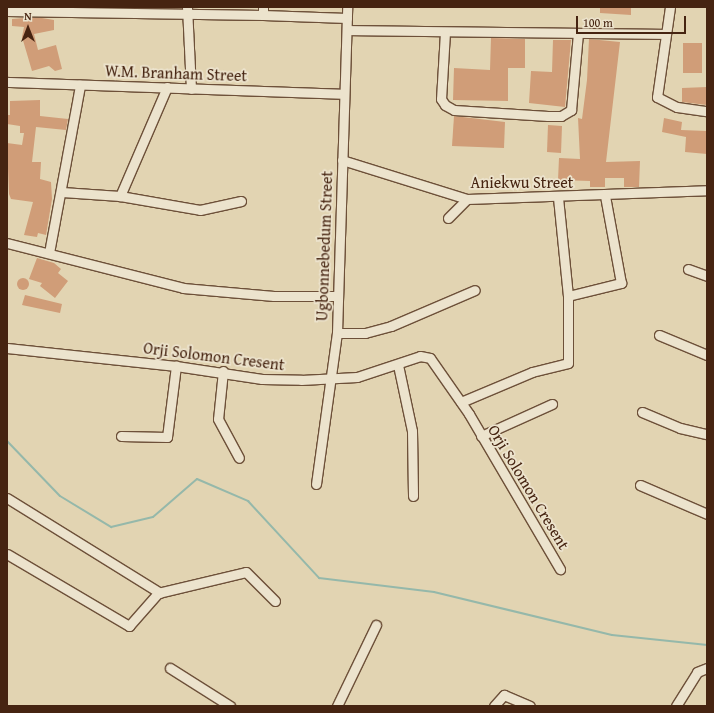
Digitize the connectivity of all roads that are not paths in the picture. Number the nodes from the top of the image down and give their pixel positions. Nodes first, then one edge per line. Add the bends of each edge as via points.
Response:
1 (347, 7) edge
2 (670, 7) edge
3 (47, 9) edge
4 (187, 9) edge
5 (7, 11) edge
6 (263, 11) edge
7 (347, 18) junction
8 (347, 30) junction
9 (445, 32) junction
10 (578, 34) junction
11 (665, 34) junction
12 (7, 82) edge
13 (80, 85) junction
14 (167, 88) junction
15 (190, 89) junction
16 (344, 94) junction
17 (707, 111) edge
18 (342, 160) junction
19 (707, 190) edge
20 (62, 192) junction
21 (120, 196) junction
22 (605, 196) junction
23 (467, 198) junction
24 (558, 198) junction
25 (241, 201) dead end
26 (448, 218) dead end
27 (7, 243) edge
28 (49, 253) junction
29 (688, 269) dead end
30 (707, 276) edge
31 (475, 290) dead end
32 (336, 296) junction
33 (568, 296) junction
34 (337, 333) junction
35 (659, 335) dead end
36 (7, 348) edge
37 (707, 355) edge
38 (398, 365) junction
39 (176, 366) junction
40 (222, 371) junction
41 (329, 376) junction
42 (461, 402) junction
43 (552, 404) dead end
44 (642, 412) dead end
45 (707, 434) edge
46 (122, 436) dead end
47 (481, 436) junction
48 (239, 458) dead end
49 (316, 484) dead end
50 (640, 485) dead end
51 (412, 496) dead end
52 (7, 498) edge
53 (707, 514) edge
54 (7, 554) edge
55 (560, 569) dead end
56 (160, 593) junction
57 (275, 601) dead end
58 (376, 625) dead end
59 (170, 668) dead end
60 (707, 668) edge
61 (230, 706) edge
62 (337, 706) edge
63 (494, 706) edge
64 (530, 706) edge
65 (676, 706) edge

1 - 7 street, Ugbonnebedum Street
2 - 11 street
3 - 4 street via 139,15
3 - 5 street
4 - 6 street
4 - 15 street
6 - 7 street
7 - 8 street, Ugbonnebedum Street
8 - 9 street
8 - 16 street, Ugbonnebedum Street
9 - 10 street
9 - 10 street via 441,99 445,105 454,110 548,116 561,116 570,110
10 - 11 street
11 - 17 street via 657,97 677,107
12 - 13 street, W.M. Branham Street
13 - 14 street, W.M. Branham Street
13 - 20 street
14 - 15 street, W.M. Branham Street
14 - 21 street
15 - 16 street, W.M. Branham Street
16 - 18 street, Ugbonnebedum Street
18 - 23 street, Aniekwu Street
18 - 32 street, Ugbonnebedum Street
19 - 22 street, Aniekwu Street
20 - 21 street
20 - 28 street
21 - 25 street via 200,210
22 - 24 street, Aniekwu Street
22 - 33 street via 621,283
23 - 24 street, Aniekwu Street
23 - 26 street
24 - 33 street
27 - 28 street
28 - 32 street via 183,288 274,296
29 - 30 street
31 - 34 street via 391,326 364,333
32 - 34 street, Ugbonnebedum Street
33 - 42 street via 570,357 567,366 532,372
34 - 41 street, Ugbonnebedum Street
35 - 37 street
36 - 39 street, Orji Solomon Cresent
38 - 41 street, Orji Solomon Cresent via 357,377
38 - 42 street, Orji Solomon Cresent via 420,356 430,358
38 - 51 street via 412,431
39 - 40 street, Orji Solomon Cresent
39 - 46 street via 167,437
40 - 41 street, Orji Solomon Cresent via 262,379
40 - 48 street via 218,419
41 - 49 street, Ugbonnebedum Street
42 - 47 street, Orji Solomon Cresent
43 - 47 street
44 - 45 street via 680,428
47 - 55 street, Orji Solomon Cresent
50 - 53 street
52 - 56 street
54 - 56 street via 129,626
56 - 57 street via 246,572
58 - 62 street
59 - 61 street
60 - 65 street via 697,672
63 - 64 street via 504,695

